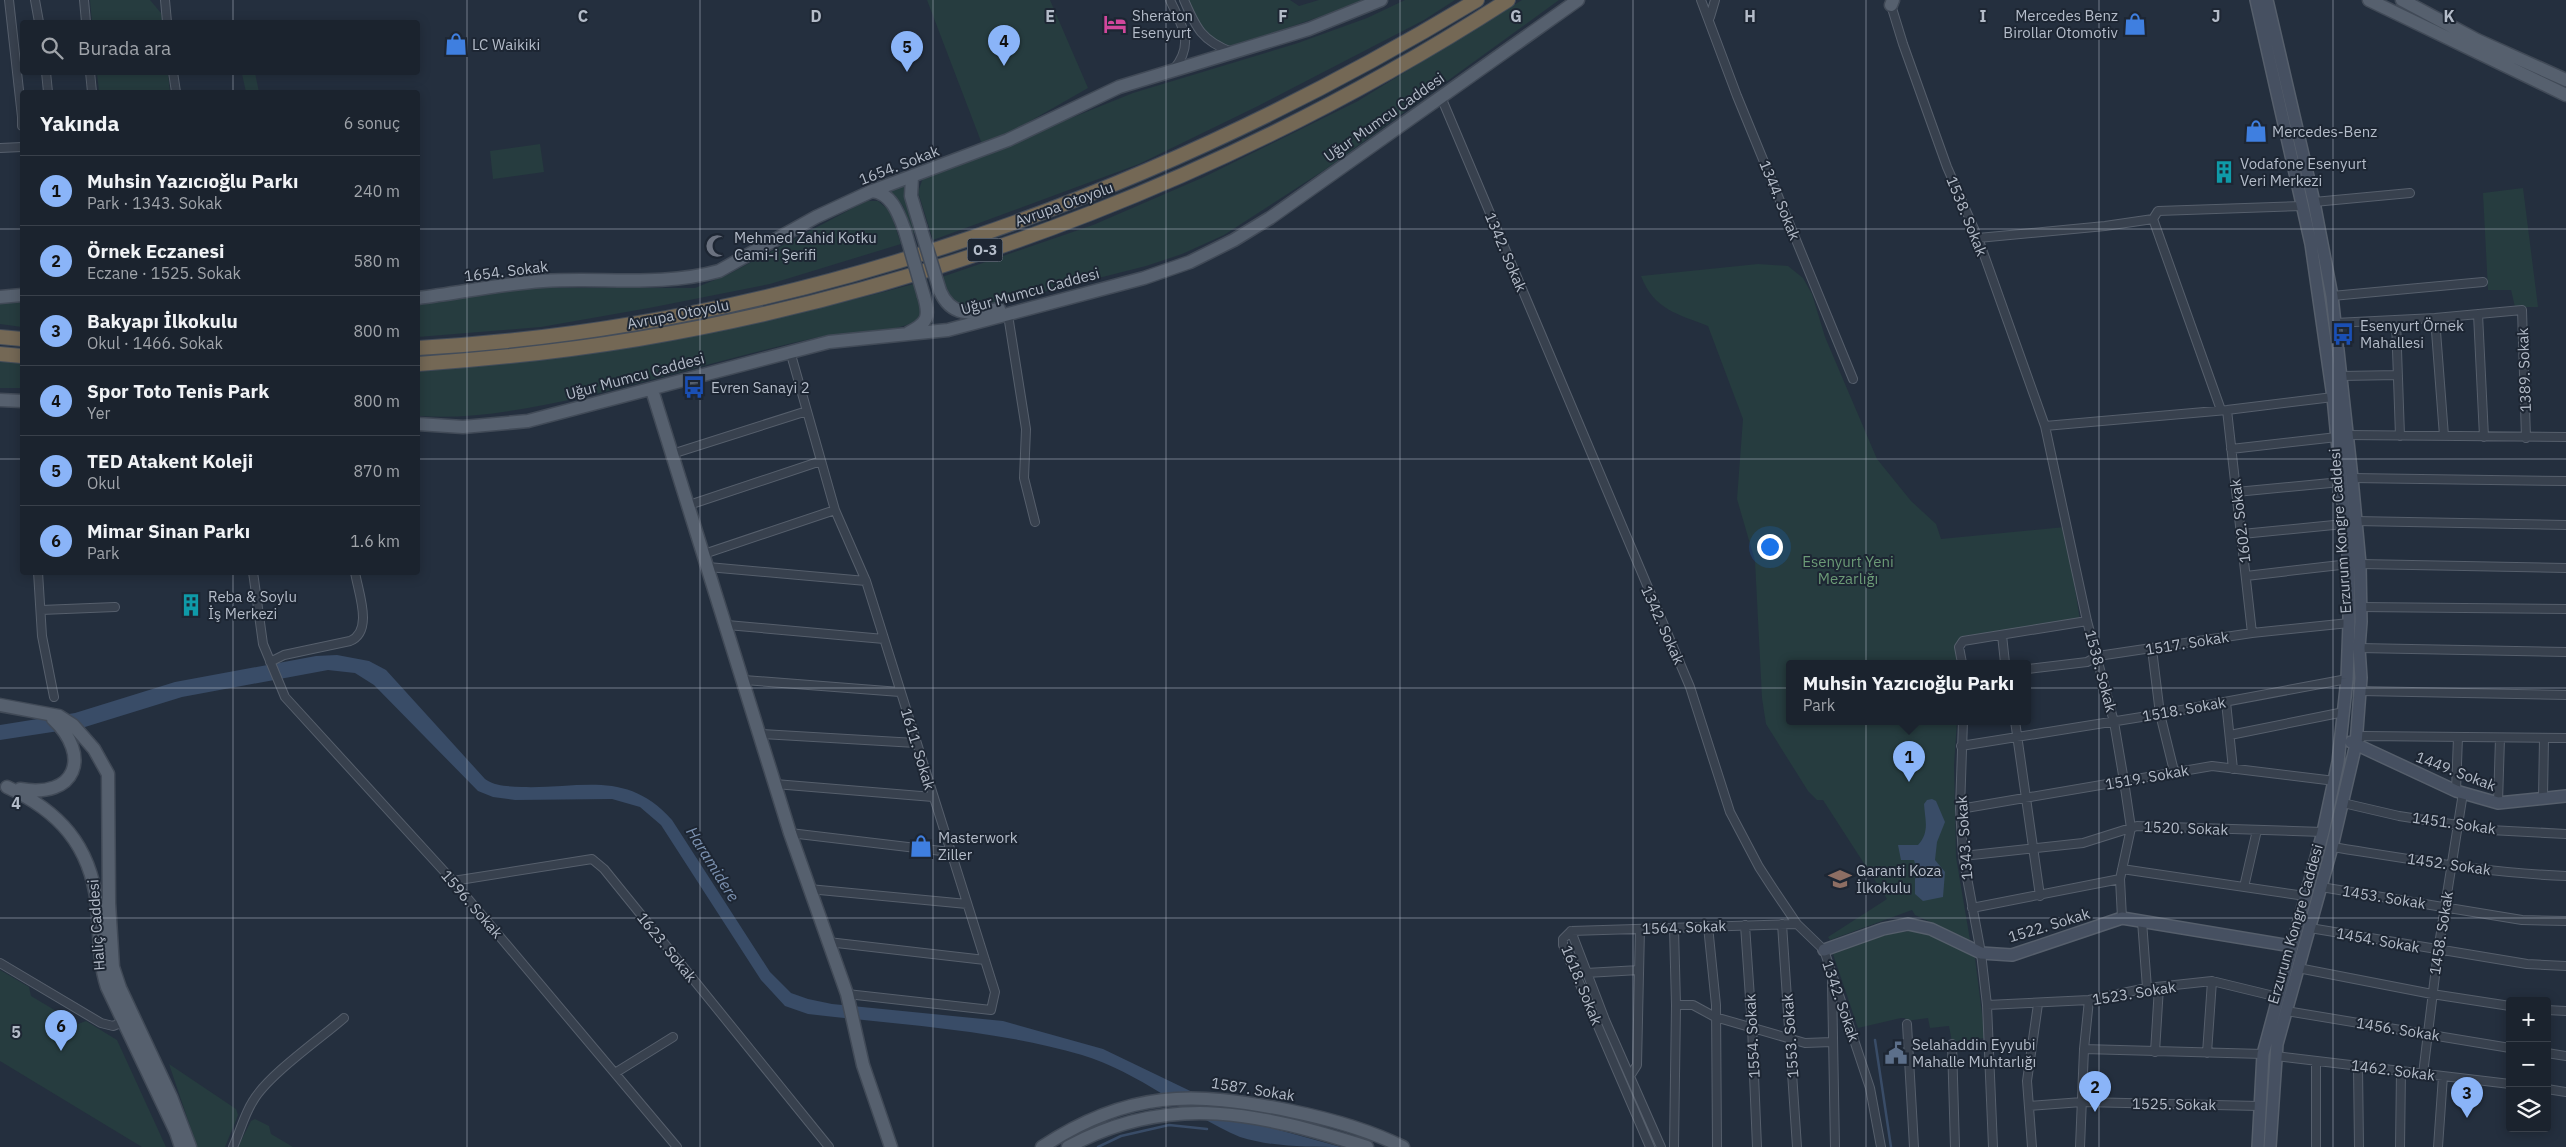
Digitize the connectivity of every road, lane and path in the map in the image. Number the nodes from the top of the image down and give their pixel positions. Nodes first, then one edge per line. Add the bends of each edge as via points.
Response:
1 (9, 0) edge
2 (36, 0) edge
3 (84, 0) edge
4 (158, 0) edge
5 (1170, 0) edge
6 (1184, 0) edge
7 (1381, 0) edge
8 (1476, 0) edge
9 (1508, 0) edge
10 (1701, 0) edge
11 (1715, 0) edge
12 (2256, 0) edge
13 (2267, 0) edge
14 (2369, 0) edge
15 (2402, 0) edge
16 (1577, 1) edge
17 (1891, 2) edge
18 (165, 4) edge
19 (1710, 19) junction
20 (39, 20) edge
21 (86, 20) edge
22 (167, 20) edge
23 (1234, 53) junction
24 (1171, 73) junction
25 (46, 75) edge
26 (90, 75) edge
27 (173, 75) edge
28 (2566, 80) edge
29 (48, 90) edge
30 (92, 90) edge
31 (176, 90) edge
32 (2566, 95) edge
33 (1441, 97) junction
34 (20, 99) edge
35 (20, 147) edge
36 (0, 148) edge
37 (912, 177) junction
38 (872, 191) junction
39 (2410, 193) dead end
40 (2308, 204) junction
41 (2152, 219) junction
42 (1978, 238) junction
43 (2483, 282) dead end
44 (20, 295) edge
45 (2332, 296) junction
46 (0, 297) edge
47 (420, 298) edge
48 (1044, 303) junction
49 (1008, 314) junction
50 (2478, 314) junction
51 (2435, 318) junction
52 (2396, 321) junction
53 (2335, 324) junction
54 (903, 335) junction
55 (0, 336) edge
56 (20, 339) edge
57 (420, 348) edge
58 (790, 351) junction
59 (0, 354) edge
60 (20, 356) edge
61 (420, 364) edge
62 (2398, 375) junction
63 (2341, 376) junction
64 (1853, 379) dead end
65 (652, 390) junction
66 (2333, 397) junction
67 (0, 400) edge
68 (20, 400) edge
69 (2224, 410) junction
70 (807, 411) junction
71 (420, 424) edge
72 (2045, 426) junction
73 (2342, 436) junction
74 (2400, 436) junction
75 (2444, 436) junction
76 (2484, 437) junction
77 (2566, 437) edge
78 (2526, 438) junction
79 (2231, 448) junction
80 (672, 454) junction
81 (821, 461) junction
82 (2346, 480) junction
83 (2566, 482) edge
84 (2236, 492) junction
85 (689, 505) junction
86 (835, 510) junction
87 (1035, 522) dead end
88 (2350, 522) junction
89 (2566, 525) edge
90 (2242, 534) junction
91 (704, 554) junction
92 (2354, 564) junction
93 (708, 567) junction
94 (2566, 568) edge
95 (38, 575) edge
96 (253, 575) edge
97 (355, 575) edge
98 (2246, 576) junction
99 (866, 581) junction
100 (115, 607) dead end
101 (2360, 607) junction
102 (2566, 609) edge
103 (41, 610) junction
104 (2087, 620) junction
105 (2349, 623) junction
106 (727, 626) junction
107 (2252, 633) junction
108 (2002, 634) junction
109 (884, 639) junction
110 (2359, 648) junction
111 (2152, 649) junction
112 (2566, 652) edge
113 (2098, 656) junction
114 (1961, 660) edge
115 (2005, 660) edge
116 (270, 662) junction
117 (2031, 669) edge
118 (2347, 679) junction
119 (744, 680) junction
120 (2360, 690) junction
121 (900, 692) junction
122 (2566, 695) edge
123 (54, 697) dead end
124 (2226, 702) junction
125 (0, 705) edge
126 (2344, 712) junction
127 (47, 714) junction
128 (2160, 714) junction
129 (2114, 722) junction
130 (1963, 725) edge
131 (2016, 725) edge
132 (760, 734) junction
133 (2230, 735) junction
134 (2458, 737) junction
135 (2018, 738) junction
136 (2500, 738) junction
137 (2544, 738) junction
138 (2566, 738) edge
139 (2341, 739) junction
140 (916, 743) junction
141 (2356, 744) junction
142 (1961, 746) junction
143 (2233, 769) junction
144 (2174, 771) junction
145 (2124, 781) junction
146 (2335, 781) junction
147 (774, 784) junction
148 (3, 786) edge
149 (2460, 792) junction
150 (2566, 796) edge
151 (933, 798) junction
152 (2543, 798) junction
153 (2026, 799) junction
154 (2343, 803) junction
155 (2498, 803) junction
156 (1960, 809) junction
157 (2458, 824) junction
158 (2131, 828) junction
159 (2257, 830) junction
160 (2322, 832) junction
161 (790, 834) junction
162 (2566, 834) edge
163 (2332, 847) junction
164 (2033, 848) junction
165 (950, 852) junction
166 (1963, 856) junction
167 (2452, 866) junction
168 (2122, 869) junction
169 (2566, 876) edge
170 (2120, 879) junction
171 (453, 881) junction
172 (2244, 887) junction
173 (2321, 887) junction
174 (809, 889) junction
175 (2040, 896) junction
176 (2305, 896) junction
177 (967, 904) junction
178 (1972, 908) junction
179 (2445, 908) junction
180 (2122, 918) junction
181 (2142, 921) junction
182 (2566, 921) edge
183 (1782, 924) junction
184 (1797, 924) junction
185 (1745, 925) junction
186 (1708, 926) junction
187 (1674, 928) junction
188 (2310, 928) junction
189 (1640, 929) junction
190 (1571, 931) junction
191 (828, 942) junction
192 (2291, 946) junction
193 (1824, 950) junction
194 (2438, 950) junction
195 (1981, 953) junction
196 (985, 960) junction
197 (0, 963) edge
198 (2566, 966) edge
199 (2298, 968) junction
200 (1639, 970) junction
201 (1586, 973) junction
202 (1832, 975) junction
203 (2212, 981) junction
204 (2159, 987) junction
205 (2147, 988) junction
206 (847, 994) junction
207 (2432, 994) junction
208 (2278, 997) junction
209 (2089, 1000) junction
210 (2038, 1004) junction
211 (1676, 1005) junction
212 (1987, 1005) junction
213 (2506, 1005) edge
214 (2551, 1010) edge
215 (2286, 1011) junction
216 (2566, 1011) edge
217 (1715, 1017) junction
218 (344, 1018) dead end
219 (123, 1022) junction
220 (1907, 1024) dead end
221 (1752, 1027) junction
222 (2427, 1034) junction
223 (673, 1037) dead end
224 (1789, 1038) junction
225 (1832, 1042) junction
226 (1952, 1044) dead end
227 (2506, 1047) edge
228 (2084, 1049) junction
229 (2155, 1052) junction
230 (2207, 1053) junction
231 (2263, 1054) junction
232 (2551, 1054) edge
233 (2276, 1056) junction
234 (2566, 1056) edge
235 (2316, 1061) junction
236 (2358, 1066) junction
237 (2401, 1071) junction
238 (615, 1073) junction
239 (2423, 1074) junction
240 (1630, 1076) junction
241 (2443, 1076) junction
242 (2506, 1084) edge
243 (2551, 1090) edge
244 (2566, 1092) edge
245 (2082, 1102) junction
246 (2030, 1106) junction
247 (2259, 1106) junction
248 (181, 1147) edge
249 (190, 1147) edge
250 (233, 1147) edge
251 (677, 1147) edge
252 (829, 1147) edge
253 (891, 1147) edge
254 (1042, 1147) edge
255 (1068, 1147) edge
256 (1367, 1147) edge
257 (1403, 1147) edge
258 (1650, 1147) edge
259 (1661, 1147) edge
260 (1674, 1147) edge
261 (1717, 1147) edge
262 (1757, 1147) edge
263 (1796, 1147) edge
264 (1835, 1147) edge
265 (1881, 1147) edge
266 (1914, 1147) edge
267 (1955, 1147) edge
268 (1993, 1147) edge
269 (2032, 1147) edge
270 (2080, 1147) edge
271 (2258, 1147) edge
272 (2270, 1147) edge
273 (2316, 1147) edge
274 (2359, 1147) edge
275 (2400, 1147) edge
276 (2438, 1147) edge

1 - 34 street
2 - 20 street
3 - 21 street
4 - 18 street
5 - 24 street via 1186,38 1181,58
6 - 23 street via 1200,33
7 - 23 main road, 1654. Sokak via 1331,21
8 - 57 highway, Avrupa Otoyolu / O-3 via 1358,69 1233,132 1155,168 1010,225 882,266 712,308 514,340
9 - 61 highway, Avrupa Otoyolu / O-3 via 1345,96 1206,164 1105,208 966,257 823,300 708,326 636,340 519,356
10 - 19 street, 1344. Sokak
11 - 19 street
12 - 40 main road, Erzurum Kongre Caddesi
13 - 40 main road, Erzurum Kongre Caddesi
14 - 32 main road
15 - 28 main road via 2477,40
16 - 33 main road, Uğur Mumcu Caddesi
17 - 42 street, 1538. Sokak via 1947,167
18 - 22 street
19 - 64 street, 1344. Sokak via 1737,96
23 - 24 main road, 1654. Sokak
24 - 37 main road, 1654. Sokak via 1119,88 1008,140
25 - 29 street
26 - 30 street
27 - 31 street
33 - 48 main road, Uğur Mumcu Caddesi via 1234,240 1190,262 1144,278
33 - 184 street, 1342. Sokak via 1690,687 1730,812 1759,867
35 - 36 street
37 - 38 main road, 1654. Sokak
37 - 48 main road, bridge via 912,196 920,226 940,291 950,306 967,314
38 - 47 main road, 1654. Sokak via 816,217 719,272 658,282 543,281
38 - 54 main road, bridge via 881,193 892,202 905,231 928,310 927,318 919,327
39 - 40 street
40 - 41 street via 2158,211
40 - 45 main road, Erzurum Kongre Caddesi
40 - 66 main road, Erzurum Kongre Caddesi
41 - 42 street
41 - 69 street, 1602. Sokak
42 - 72 street, 1538. Sokak
43 - 45 street
44 - 46 main road
45 - 53 main road, Erzurum Kongre Caddesi
48 - 49 main road, Uğur Mumcu Caddesi
49 - 54 main road, Uğur Mumcu Caddesi via 948,330
49 - 87 street via 1026,429 1024,478
50 - 51 street, 1389. Sokak
50 - 76 street
50 - 78 street, 1389. Sokak via 2522,310
51 - 52 street, 1389. Sokak
51 - 75 street
52 - 53 street, 1389. Sokak
52 - 62 street
53 - 63 main road, Erzurum Kongre Caddesi
54 - 58 main road, Uğur Mumcu Caddesi via 829,342
55 - 56 highway
58 - 65 main road, Uğur Mumcu Caddesi
58 - 70 street, 1611. Sokak
59 - 60 highway
62 - 63 street
62 - 74 street
63 - 73 main road, Erzurum Kongre Caddesi
65 - 71 main road, Uğur Mumcu Caddesi via 528,421 463,427
65 - 80 main road
66 - 69 street
66 - 73 main road, Erzurum Kongre Caddesi
67 - 68 main road
69 - 72 street
69 - 79 street, 1602. Sokak
70 - 80 street
70 - 81 street, 1611. Sokak
72 - 104 street, 1538. Sokak
73 - 74 street
73 - 79 street
73 - 82 main road, Erzurum Kongre Caddesi
74 - 75 street
75 - 76 street
76 - 78 street
77 - 78 street
79 - 84 street, 1602. Sokak
80 - 85 main road
81 - 85 street
81 - 86 street, 1611. Sokak
82 - 83 street
82 - 84 street
82 - 88 main road, Erzurum Kongre Caddesi
84 - 90 street, 1602. Sokak
85 - 91 main road
86 - 91 street
86 - 99 street, 1611. Sokak
88 - 89 street
88 - 90 street
88 - 92 main road, Erzurum Kongre Caddesi
90 - 98 street, 1602. Sokak
91 - 93 main road
92 - 94 street
92 - 98 street
92 - 101 main road, Erzurum Kongre Caddesi
92 - 105 main road, Erzurum Kongre Caddesi
93 - 99 street
93 - 106 main road
95 - 103 street
96 - 116 street, 1596. Sokak via 263,644
97 - 116 street via 363,623 358,636 350,641
98 - 107 street, 1602. Sokak
99 - 109 street, 1611. Sokak
100 - 103 street
101 - 102 street
101 - 110 main road, Erzurum Kongre Caddesi
103 - 123 street via 42,636
104 - 108 street
104 - 113 street, 1538. Sokak
105 - 107 street, 1517. Sokak
105 - 118 main road, Erzurum Kongre Caddesi
106 - 109 street
106 - 119 main road
107 - 111 street, 1517. Sokak
108 - 114 street via 1963,641 1959,647
108 - 115 street
109 - 121 street, 1611. Sokak
110 - 112 street
110 - 120 main road, Erzurum Kongre Caddesi
111 - 113 street, 1517. Sokak
111 - 128 street
113 - 117 street, 1517. Sokak via 2088,662
113 - 129 street, 1538. Sokak
116 - 171 street, 1596. Sokak via 285,696
118 - 124 street, 1518. Sokak
118 - 126 main road, Erzurum Kongre Caddesi
119 - 121 street
119 - 132 main road
120 - 122 street
120 - 141 main road, Erzurum Kongre Caddesi
121 - 140 street, 1611. Sokak
124 - 128 street, 1518. Sokak
124 - 133 street
125 - 127 main road, Haliç Caddesi
126 - 133 street
126 - 139 main road, Erzurum Kongre Caddesi
127 - 148 main road via 66,732 74,747 72,771 68,778 49,790 34,792
127 - 249 main road, Haliç Caddesi via 59,716 81,733 94,748 108,774 113,967
128 - 129 street, 1518. Sokak
128 - 144 street
129 - 135 street, 1518. Sokak
129 - 145 street, 1538. Sokak
130 - 142 street, 1343. Sokak
131 - 135 street
132 - 140 street
132 - 147 main road
133 - 143 street
134 - 136 street
134 - 141 street via 2363,736
134 - 149 street, 1458. Sokak
135 - 142 street, 1518. Sokak
135 - 153 street
136 - 137 street
136 - 155 street
137 - 138 street
137 - 152 street
139 - 141 main road, 1449. Sokak
139 - 146 main road, Erzurum Kongre Caddesi
140 - 151 street, 1611. Sokak
141 - 149 main road, 1449. Sokak
141 - 154 main road, Erzurum Kongre Caddesi
142 - 156 street, 1343. Sokak
143 - 144 street, 1519. Sokak via 2212,766
143 - 146 street, 1519. Sokak
144 - 145 street, 1519. Sokak
145 - 153 street, 1519. Sokak
145 - 158 street, 1538. Sokak
146 - 160 main road, Erzurum Kongre Caddesi
147 - 151 street
147 - 161 main road
148 - 219 main road, Haliç Caddesi via 32,798 59,819 75,837 88,867 97,902 101,967
149 - 155 main road, 1449. Sokak
149 - 157 street, 1458. Sokak
150 - 152 main road, 1449. Sokak
151 - 165 street, 1611. Sokak
152 - 155 main road, 1449. Sokak
153 - 156 street, 1519. Sokak
153 - 164 street
154 - 157 street, 1451. Sokak via 2399,816
154 - 163 main road, Erzurum Kongre Caddesi
156 - 166 street, 1343. Sokak
157 - 162 street, 1451. Sokak via 2490,830
157 - 167 street, 1458. Sokak
158 - 159 street, 1520. Sokak via 2169,825
158 - 164 street, 1520. Sokak via 2083,843
158 - 168 street, 1538. Sokak
159 - 160 street, 1520. Sokak
159 - 172 street
160 - 176 main road, Erzurum Kongre Caddesi
161 - 165 street
161 - 174 main road
163 - 167 street, 1452. Sokak
163 - 173 main road, Erzurum Kongre Caddesi
164 - 166 street, 1520. Sokak
164 - 175 street
165 - 177 street, 1611. Sokak
166 - 178 street, 1343. Sokak
167 - 169 street, 1452. Sokak
167 - 179 street, 1458. Sokak
168 - 170 street, 1538. Sokak
168 - 172 street
170 - 175 street
170 - 180 street, 1538. Sokak
171 - 238 street, 1596. Sokak
171 - 252 street, 1623. Sokak via 592,859 604,868
172 - 176 street
173 - 179 street, 1453. Sokak
173 - 188 main road, Erzurum Kongre Caddesi
174 - 177 street
174 - 191 main road
175 - 178 street
176 - 192 main road, Erzurum Kongre Caddesi
177 - 196 street, 1611. Sokak
178 - 195 street, 1343. Sokak
179 - 182 street, 1453. Sokak via 2522,920
179 - 194 street, 1458. Sokak
180 - 181 main road, 1522. Sokak
180 - 195 main road, 1522. Sokak via 2012,955
181 - 192 main road, 1522. Sokak
181 - 205 street
183 - 184 street, 1564. Sokak
183 - 185 street, 1564. Sokak
183 - 224 street, 1553. Sokak
184 - 193 street, 1342. Sokak
185 - 186 street, 1564. Sokak
185 - 221 street, 1554. Sokak
186 - 187 street, 1564. Sokak
186 - 217 street
187 - 189 street, 1564. Sokak
187 - 211 street
188 - 194 street, 1454. Sokak
188 - 199 main road, Erzurum Kongre Caddesi
189 - 190 street, 1564. Sokak
189 - 200 street
190 - 201 street, 1618. Sokak
190 - 258 street, 1618. Sokak via 1563,939 1563,945
191 - 196 street
191 - 206 main road
192 - 208 main road, Erzurum Kongre Caddesi
193 - 195 main road, 1522. Sokak via 1883,928 1908,924 1931,929
193 - 202 street, 1342. Sokak
194 - 198 street, 1454. Sokak via 2527,964
194 - 207 street, 1458. Sokak
195 - 212 street, 1343. Sokak
196 - 206 street, 1611. Sokak via 995,992 991,1010
197 - 219 street via 101,1023 113,1026
199 - 207 street
199 - 215 main road, Erzurum Kongre Caddesi
200 - 201 street
200 - 240 street via 1637,1065
201 - 240 street, 1618. Sokak
202 - 225 street
202 - 265 street, 1342. Sokak via 1870,1088
203 - 204 street, 1523. Sokak
203 - 208 street, 1523. Sokak
203 - 230 street
204 - 205 street, 1523. Sokak
204 - 229 street
205 - 209 street, 1523. Sokak
206 - 253 main road via 863,1065
207 - 213 street
207 - 222 street, 1458. Sokak
208 - 231 main road, Erzurum Kongre Caddesi
209 - 210 street, 1523. Sokak
209 - 228 street
210 - 212 street, 1523. Sokak
210 - 246 street via 2027,1081
211 - 217 street via 1694,1005
211 - 260 street
212 - 268 street, 1343. Sokak
214 - 216 street
215 - 222 street, 1456. Sokak
215 - 233 main road, Erzurum Kongre Caddesi
217 - 221 street
217 - 261 street
218 - 250 street via 258,1094
219 - 248 main road, Haliç Caddesi
220 - 266 street
221 - 224 street
221 - 262 street, 1554. Sokak
222 - 227 street, 1456. Sokak
222 - 239 street, 1458. Sokak
223 - 238 street
224 - 225 street via 1805,1043
224 - 263 street, 1553. Sokak
225 - 264 street
226 - 267 street
228 - 229 street
228 - 245 street
229 - 230 street
230 - 231 street
231 - 247 main road, Erzurum Kongre Caddesi
232 - 234 street
233 - 235 street, 1462. Sokak
233 - 272 main road, Erzurum Kongre Caddesi
235 - 236 street, 1462. Sokak
235 - 273 street
236 - 237 street, 1462. Sokak
236 - 274 street
237 - 239 street, 1462. Sokak
237 - 275 street
238 - 251 street, 1596. Sokak
239 - 241 street, 1462. Sokak
240 - 259 street, 1618. Sokak
241 - 242 street, 1462. Sokak
241 - 276 street
243 - 244 street
245 - 246 street, 1525. Sokak
245 - 247 street, 1525. Sokak
245 - 270 street
246 - 269 street
247 - 271 main road, Erzurum Kongre Caddesi
254 - 257 main road, 1587. Sokak via 1068,1131 1124,1108 1174,1097 1202,1097 1244,1101 1345,1123
255 - 256 main road, 1587. Sokak via 1128,1121 1170,1113 1217,1113 1262,1118

